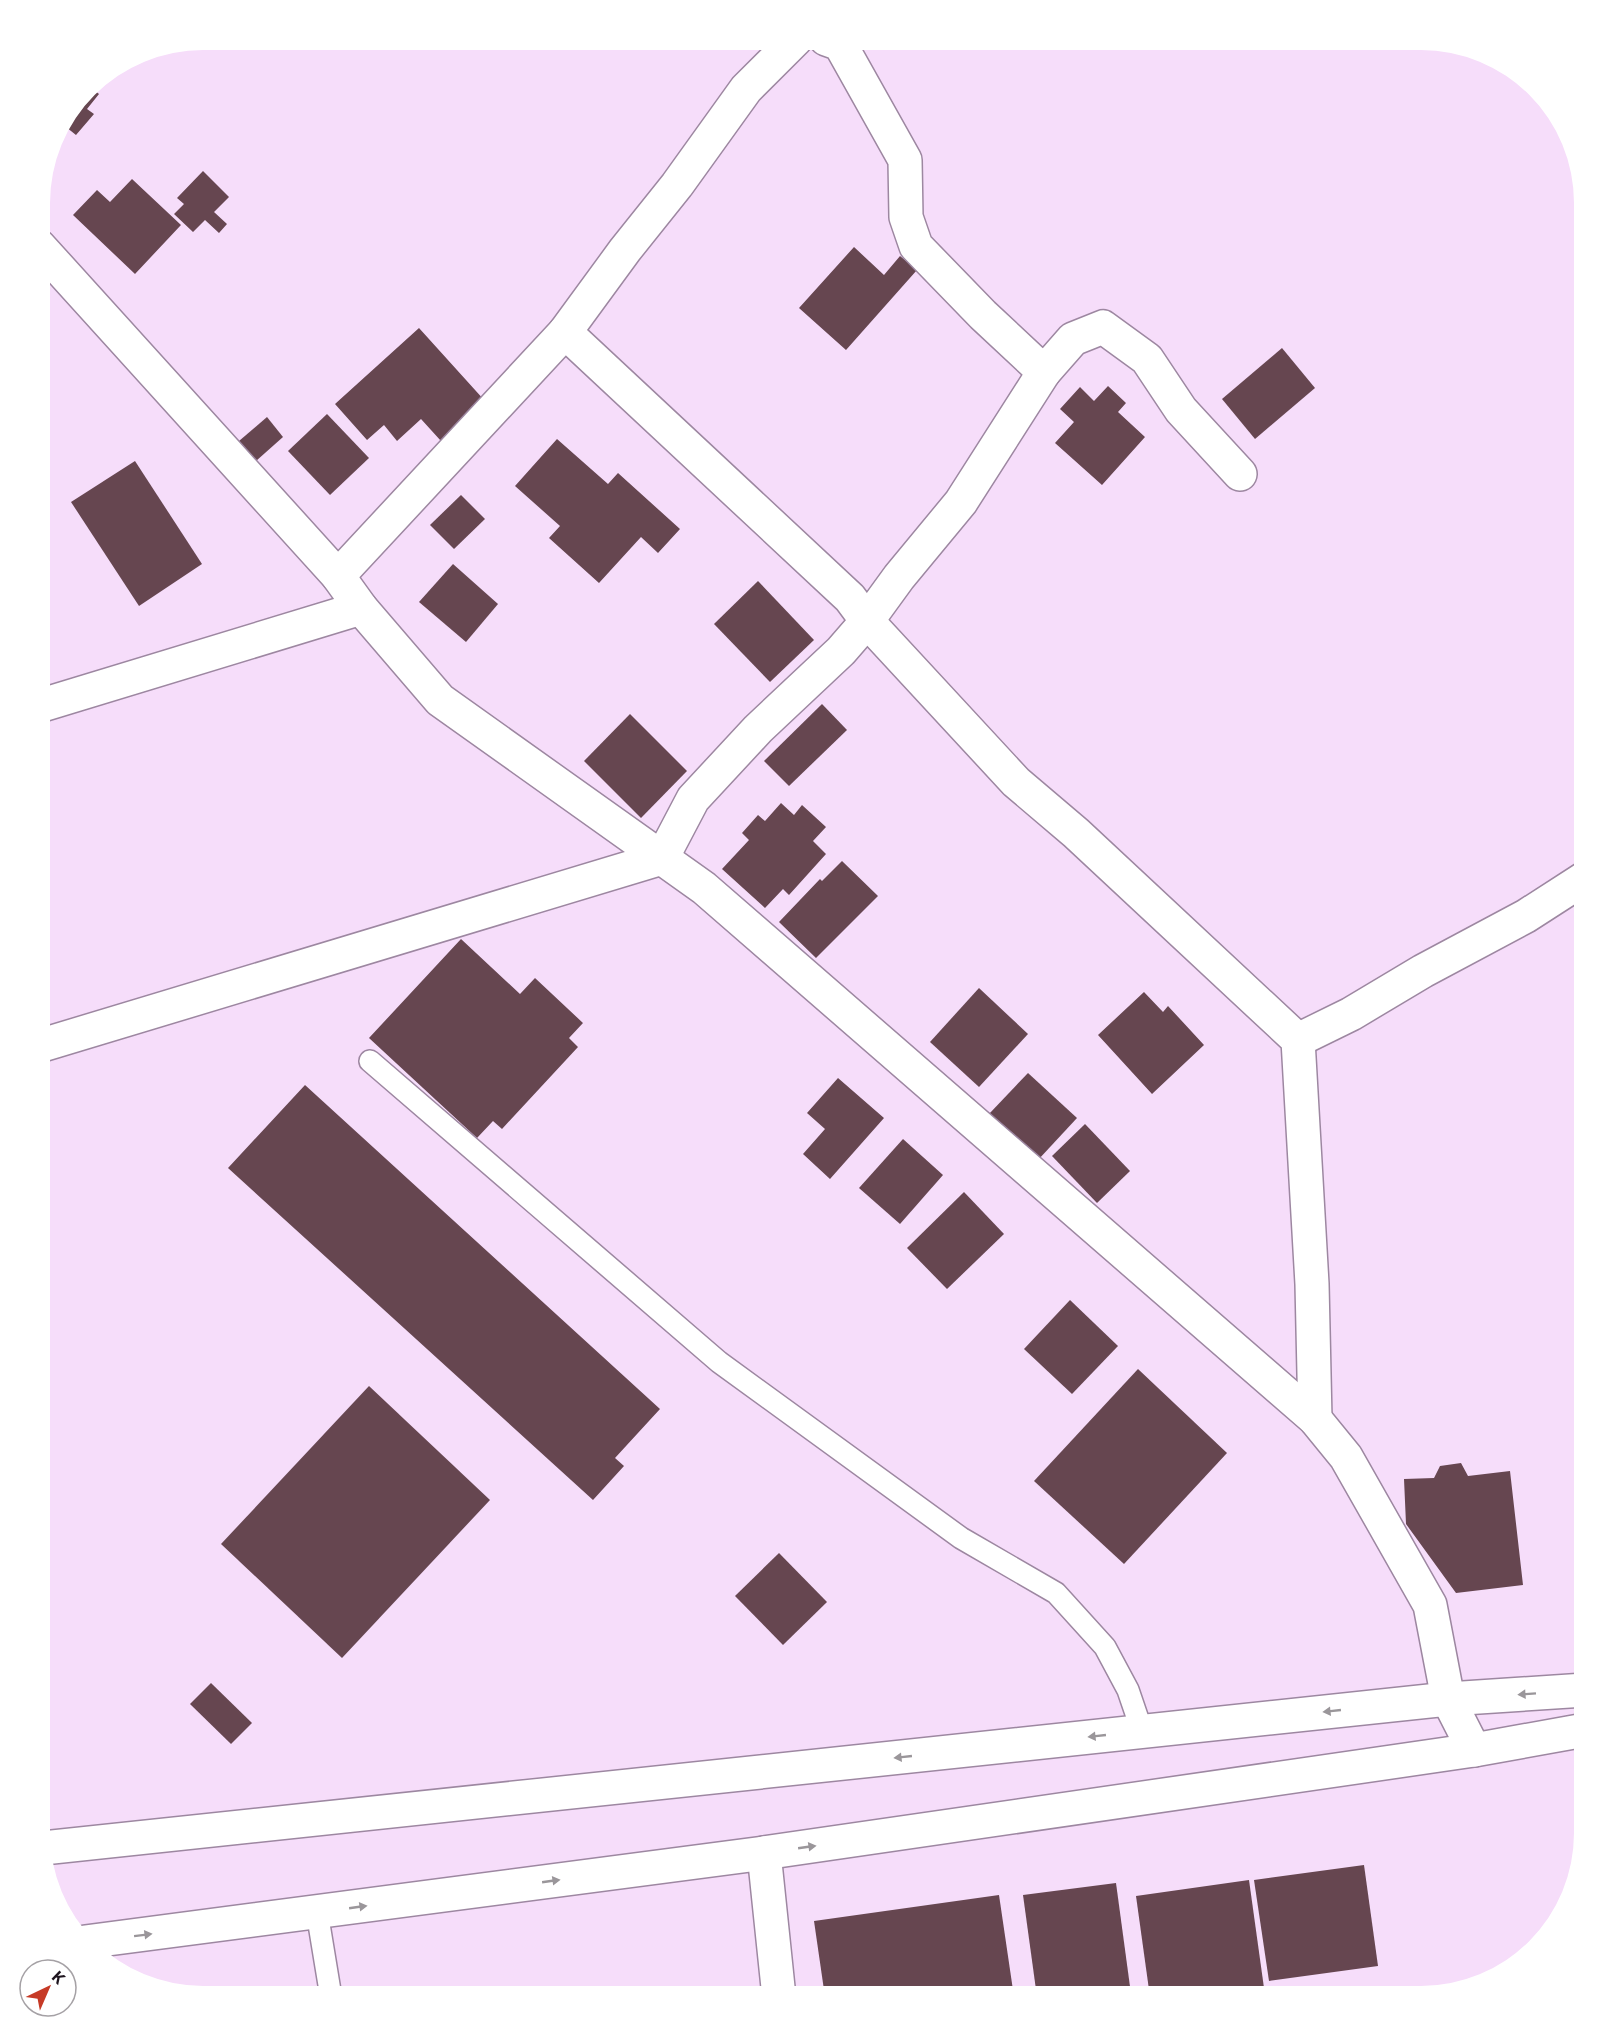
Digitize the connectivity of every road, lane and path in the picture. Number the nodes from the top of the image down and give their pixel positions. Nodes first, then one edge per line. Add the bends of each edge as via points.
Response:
1 (785, 50) edge
2 (843, 50) edge
3 (50, 258) edge
4 (565, 332) junction
5 (1044, 372) junction
6 (1240, 474) dead end
7 (338, 576) junction
8 (361, 608) junction
9 (867, 621) junction
10 (50, 703) edge
11 (662, 858) junction
12 (1574, 885) edge
13 (1298, 1040) junction
14 (50, 1043) edge
15 (370, 1061) dead end
16 (1315, 1419) junction
17 (1574, 1691) edge
18 (1448, 1699) junction
19 (1142, 1731) junction
20 (1574, 1732) edge
21 (1474, 1750) junction
22 (51, 1847) edge
23 (764, 1853) junction
24 (317, 1912) junction
25 (93, 1941) edge
26 (329, 1986) edge
27 (778, 1986) edge

1 - 4 street via 746,89
2 - 5 street via 905,160 906,217 916,246
3 - 7 street
4 - 7 street
4 - 9 street via 850,598
5 - 6 street via 1073,339 1103,327 1147,359 1181,410
5 - 9 street via 961,502
7 - 8 street
8 - 10 street
8 - 11 street via 440,700
9 - 11 street via 693,799
9 - 13 street via 1016,782
11 - 14 street
11 - 16 street via 705,888
12 - 13 street via 1526,916
13 - 16 street via 1312,1284
15 - 19 lane via 719,1362 961,1538 1056,1593 1105,1647 1128,1690
16 - 18 street via 1346,1457 1430,1605
17 -> 18 street
18 -> 19 street
18 - 21 street
19 -> 22 street
20 - 21 street
23 -> 21 street
24 -> 23 street
23 - 27 street
25 -> 24 street
24 - 26 lane

